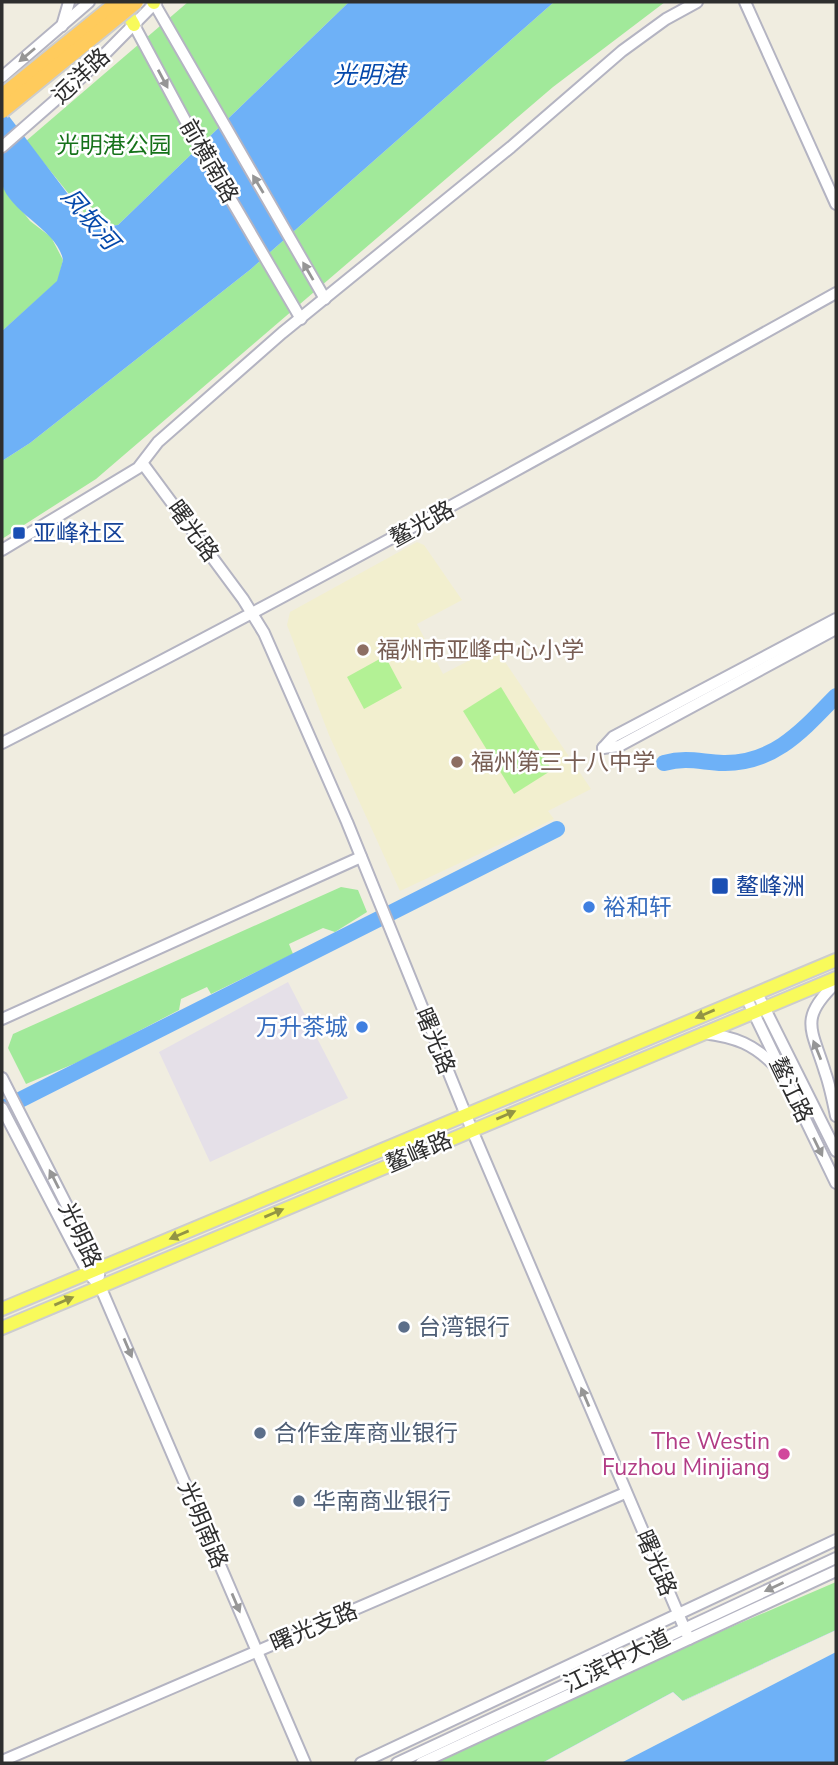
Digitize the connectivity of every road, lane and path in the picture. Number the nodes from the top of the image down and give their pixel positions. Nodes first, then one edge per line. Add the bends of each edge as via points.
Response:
1 (69, 2) edge
2 (89, 2) edge
3 (119, 2) edge
4 (136, 2) edge
5 (154, 2) edge
6 (697, 2) edge
7 (745, 2) edge
8 (134, 25) junction
9 (61, 26) junction
10 (2, 77) edge
11 (2, 96) edge
12 (2, 111) edge
13 (2, 147) edge
14 (836, 204) edge
15 (836, 293) edge
16 (324, 299) junction
17 (301, 318) junction
18 (143, 464) junction
19 (2, 550) edge
20 (254, 615) junction
21 (836, 619) edge
22 (836, 629) edge
23 (2, 743) edge
24 (361, 857) junction
25 (836, 960) edge
26 (836, 980) edge
27 (751, 995) junction
28 (760, 1010) junction
29 (2, 1019) edge
30 (703, 1033) junction
31 (783, 1074) junction
32 (2, 1078) edge
33 (2, 1108) edge
34 (465, 1114) junction
35 (836, 1116) edge
36 (472, 1130) junction
37 (836, 1151) edge
38 (836, 1183) edge
39 (94, 1271) junction
40 (100, 1286) junction
41 (2, 1309) edge
42 (2, 1328) edge
43 (625, 1493) junction
44 (836, 1540) edge
45 (836, 1558) edge
46 (836, 1571) edge
47 (677, 1612) junction
48 (687, 1634) junction
49 (257, 1651) junction
50 (2, 1762) edge
51 (305, 1763) edge
52 (361, 1763) edge
53 (397, 1763) edge
54 (421, 1763) edge

1 - 9 main road
2 - 9 main road
3 - 8 main road, 前横南路
3 - 11 highway, bridge
4 - 12 highway, bridge
5 - 8 main road, 远洋路
16 -> 5 main road, 前横南路
6 - 16 main road via 634,43
7 - 14 main road
8 - 13 main road, 远洋路
8 -> 17 main road, 前横南路
9 -> 10 main road
15 - 20 main road, 鳌光路
16 - 17 main road
17 - 18 main road via 158,442
18 - 19 main road
18 - 20 main road, 曙光路
20 - 23 main road, 鳌光路
20 - 24 main road, 曙光路
21 - 22 main road via 613,737 603,748 619,746
24 - 29 main road
24 - 34 main road, 曙光路
25 - 27 main road, 鳌峰路
26 - 28 main road, 鳌峰路
35 -> 26 main road via 810,1034 813,1011
27 - 28 main road, 鳌江路
27 -> 34 main road, 鳌峰路
28 - 30 main road, 鳌峰路
28 - 31 main road, 鳌江路
28 - 37 main road, 鳌江路
30 - 31 main road via 749,1043
36 -> 30 main road, 鳌峰路
31 -> 38 main road, 鳌江路
39 -> 32 main road, 光明路
33 - 39 main road, 光明路
34 - 36 main road, 曙光路
34 -> 39 main road, 鳌峰路
40 -> 36 main road, 鳌峰路
43 -> 36 main road, 曙光路
39 - 40 main road, 光明路
39 - 41 main road, 鳌峰路
42 -> 40 main road, 鳌峰路
40 -> 49 main road, 光明南路
43 - 47 main road, 曙光路
43 - 49 main road, 曙光支路
44 - 47 main road
45 -> 48 main road, 江滨中大道
46 - 48 main road, 江滨中大道
47 - 48 main road, 曙光路
47 - 52 main road
48 - 53 main road, 江滨中大道
48 - 54 main road, 江滨中大道
49 - 50 main road, 曙光支路
49 - 51 main road, 光明南路

